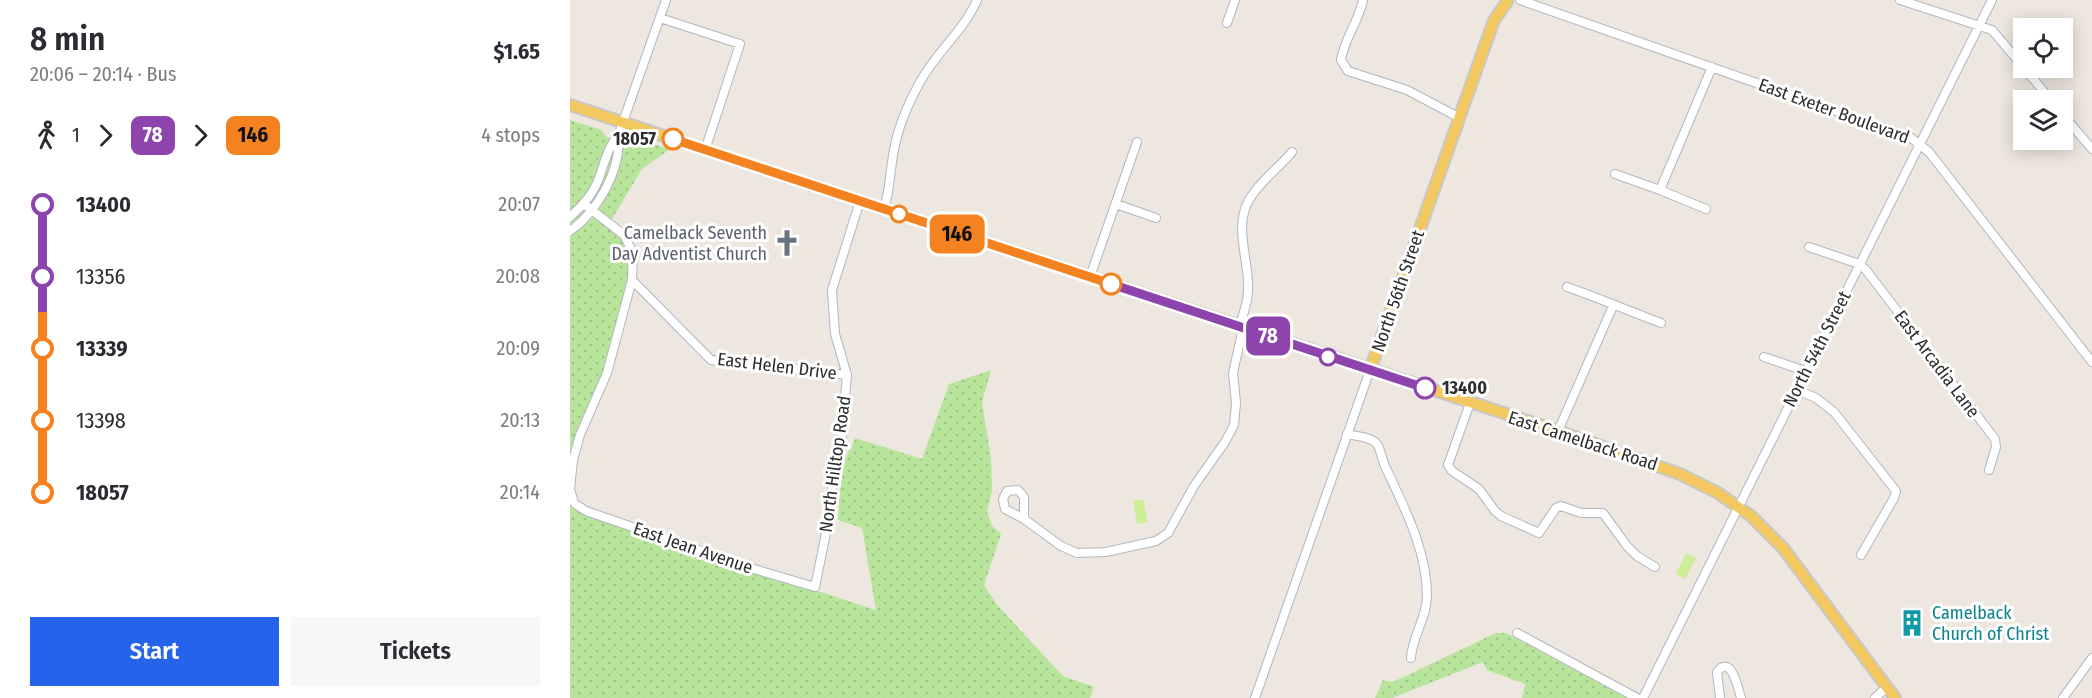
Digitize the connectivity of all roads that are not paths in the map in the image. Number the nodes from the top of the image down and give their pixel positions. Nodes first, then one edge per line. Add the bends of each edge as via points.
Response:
1 (666, 0) edge
2 (977, 0) edge
3 (1234, 0) edge
4 (1363, 0) edge
5 (1520, 0) edge
6 (1900, 0) edge
7 (1992, 0) edge
8 (1503, 1) edge
9 (660, 18) junction
10 (1227, 23) dead end
11 (1978, 27) junction
12 (1712, 67) junction
13 (2043, 90) edge
14 (570, 105) edge
15 (1460, 118) junction
16 (622, 123) junction
17 (2073, 127) edge
18 (618, 136) junction
19 (1137, 142) dead end
20 (1920, 143) junction
21 (2092, 149) edge
22 (705, 150) junction
23 (1292, 152) dead end
24 (1615, 174) dead end
25 (1660, 190) junction
26 (860, 201) junction
27 (584, 204) junction
28 (1116, 204) junction
29 (884, 209) junction
30 (1706, 209) dead end
31 (592, 210) junction
32 (570, 217) edge
33 (1156, 218) dead end
34 (570, 231) edge
35 (1809, 247) dead end
36 (1859, 264) junction
37 (1090, 278) junction
38 (632, 280) junction
39 (1566, 287) dead end
40 (1613, 306) junction
41 (1661, 323) dead end
42 (1241, 328) junction
43 (1764, 357) dead end
44 (2092, 362) edge
45 (1370, 370) junction
46 (1805, 371) junction
47 (847, 375) junction
48 (1797, 390) junction
49 (1470, 404) junction
50 (1558, 431) junction
51 (1347, 434) junction
52 (1989, 470) dead end
53 (1738, 506) junction
54 (1024, 519) dead end
55 (1861, 555) dead end
56 (1655, 567) dead end
57 (815, 587) joint
58 (1517, 633) dead end
59 (2092, 657) edge
60 (1411, 658) dead end
61 (1887, 687) junction
62 (1255, 698) edge
63 (1637, 698) edge
64 (1643, 698) edge
65 (1720, 698) edge
66 (1741, 698) edge
67 (1875, 698) edge
68 (1895, 698) edge
69 (2063, 698) edge

1 - 9 street
2 - 29 street via 971,14 919,83 894,148
3 - 10 street
4 - 15 street via 1343,48 1341,60 1348,71 1407,90
5 - 12 street, East Exeter Boulevard
6 - 11 street
7 - 11 street, North 54th Street
8 - 15 main road, North 56th Street
9 - 16 street
9 - 22 street via 740,44
11 - 13 street via 1992,30
11 - 20 street, North 54th Street
12 - 20 street, East Exeter Boulevard
12 - 25 street
14 - 16 main road, East Camelback Road
15 - 45 main road, North 56th Street
16 - 18 street
16 - 22 main road, East Camelback Road
17 - 21 street
18 - 27 street via 610,145
18 - 31 street via 619,148 612,170
19 - 28 street
20 - 36 street, North 54th Street
20 - 44 street, East Exeter Boulevard
22 - 26 main road, East Camelback Road
23 - 42 street via 1259,187 1244,211 1242,235 1248,294
24 - 25 street
25 - 30 street
26 - 29 main road, East Camelback Road
26 - 47 street, North Hilltop Road via 832,290 835,334
27 - 31 street
27 - 32 street
28 - 33 street
28 - 37 street
29 - 37 main road, East Camelback Road
31 - 34 street
31 - 38 street via 624,235 633,253
35 - 36 street
36 - 46 street, North 54th Street
36 - 52 street, East Arcadia Lane via 1995,439
37 - 42 main road, East Camelback Road
38 - 47 street, East Helen Drive via 711,360
38 - 57 street, East Jean Avenue via 607,373 573,460 570,489 574,502 586,512
39 - 40 street
40 - 41 street
40 - 50 street
42 - 45 main road, East Camelback Road
42 - 54 street via 1233,373 1234,425 1168,533 1156,541 1106,552 1077,553
43 - 46 street
45 - 49 main road, East Camelback Road
45 - 51 street, North 56th Street
46 - 48 street, North 54th Street
47 - 57 street, North Hilltop Road via 842,437 833,470 831,508
48 - 53 street, North 54th Street
48 - 55 street via 1834,412 1896,494
49 - 50 main road, East Camelback Road
49 - 56 street via 1448,465 1479,489 1495,511 1539,533 1561,506 1581,513 1603,513 1632,551
50 - 53 main road, East Camelback Road via 1673,471
51 - 60 street via 1377,444 1421,553 1427,597
51 - 62 street, North 56th Street
53 - 61 main road, East Camelback Road via 1783,548
53 - 64 street, North 54th Street
58 - 63 street
59 - 69 street
61 - 67 street
61 - 68 main road, East Camelback Road
65 - 66 street via 1717,672 1725,666 1730,668

